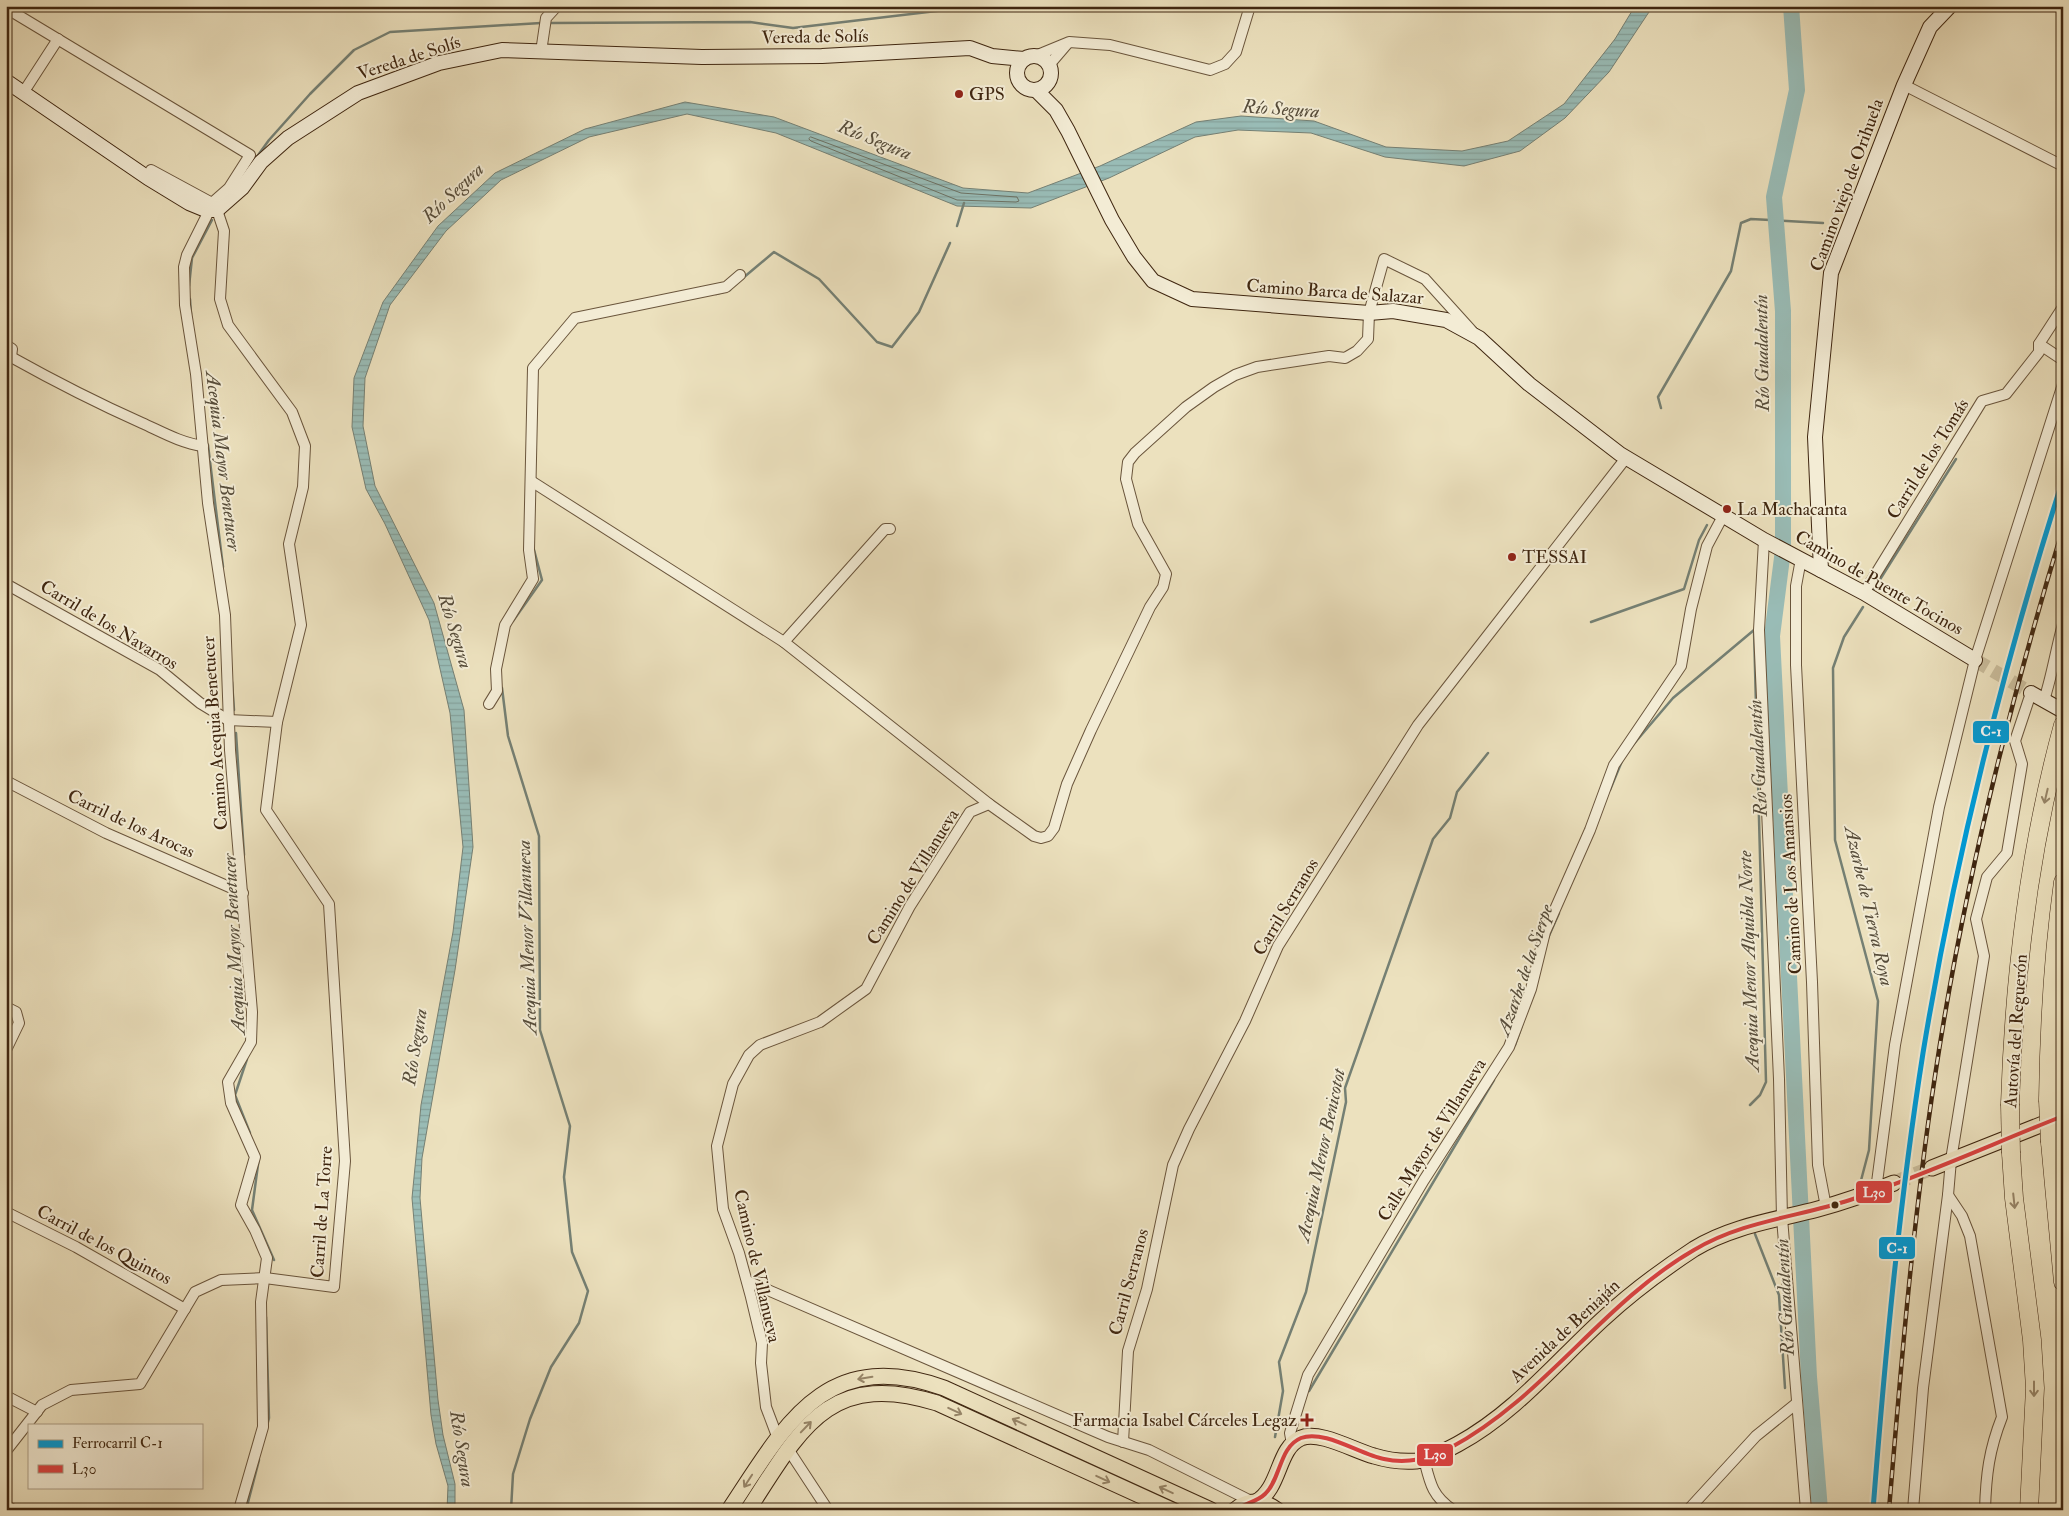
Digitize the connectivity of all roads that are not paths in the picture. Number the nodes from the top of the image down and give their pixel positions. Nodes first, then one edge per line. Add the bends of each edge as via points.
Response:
1 (557, 6) edge
2 (1250, 6) edge
3 (1950, 6) edge
4 (8, 12) edge
5 (58, 39) junction
6 (1069, 42) junction
7 (541, 52) junction
8 (992, 56) junction
9 (1029, 57) junction
10 (1049, 64) junction
11 (1016, 74) junction
12 (6, 81) edge
13 (1050, 81) junction
14 (1904, 86) junction
15 (1036, 90) junction
16 (23, 93) junction
17 (1056, 110) junction
18 (2063, 166) edge
19 (148, 178) junction
20 (213, 210) junction
21 (740, 275) dead end
22 (2063, 307) edge
23 (1369, 312) junction
24 (1478, 337) junction
25 (2039, 344) junction
26 (6, 345) edge
27 (9, 359) edge
28 (2063, 360) edge
29 (2063, 384) edge
30 (203, 446) junction
31 (1626, 458) junction
32 (531, 481) junction
33 (1723, 516) junction
34 (890, 529) dead end
35 (1764, 540) junction
36 (1801, 559) junction
37 (1821, 570) junction
38 (6, 584) edge
39 (1864, 593) junction
40 (2063, 624) edge
41 (784, 642) junction
42 (1975, 660) junction
43 (2031, 693) joint
44 (2044, 700) junction
45 (489, 704) dead end
46 (2063, 712) edge
47 (228, 720) junction
48 (277, 722) junction
49 (2062, 728) edge
50 (6, 781) edge
51 (989, 804) junction
52 (2063, 882) edge
53 (243, 893) junction
54 (6, 1007) edge
55 (6, 1050) edge
56 (2062, 1118) edge
57 (1951, 1160) junction
58 (1932, 1168) tunnel mouth
59 (1894, 1183) tunnel mouth
60 (1876, 1190) junction
61 (1948, 1195) junction
62 (1822, 1208) junction
63 (6, 1212) edge
64 (1785, 1218) junction
65 (265, 1278) junction
66 (747, 1281) junction
67 (2063, 1282) edge
68 (185, 1309) junction
69 (6, 1396) edge
70 (1797, 1403) junction
71 (36, 1412) junction
72 (777, 1436) junction
73 (1123, 1442) junction
74 (1292, 1444) junction
75 (788, 1449) junction
76 (6, 1451) edge
77 (1424, 1459) junction
78 (1279, 1472) junction
79 (1255, 1502) junction
80 (6, 1506) edge
81 (14, 1510) edge
82 (239, 1510) edge
83 (729, 1510) edge
84 (748, 1510) edge
85 (828, 1510) edge
86 (1172, 1510) edge
87 (1211, 1510) edge
88 (1235, 1510) edge
89 (1278, 1510) edge
90 (1453, 1510) edge
91 (1688, 1510) edge
92 (1806, 1510) edge
93 (1913, 1510) edge
94 (1984, 1510) edge
95 (2029, 1510) edge

1 - 7 street via 546,18
2 - 6 street via 1236,52 1226,64 1210,70 1110,45
3 - 14 street, Camino viejo de Orihuela via 1930,28
4 - 5 street
5 - 16 street
5 - 19 street via 250,155 229,188 212,203 151,170
6 - 9 street
6 - 10 street
7 - 8 street, Vereda de Solís via 782,57 970,48
7 - 20 street, Vereda de Solís via 502,50 439,63 358,93 288,138 261,162 242,188
8 - 9 street, Vereda de Solís
8 - 11 street, Vereda de Solís
9 - 10 street via 1046,60
9 - 11 street via 1017,68
10 - 13 street
11 - 15 street via 1023,87
12 - 16 street
13 - 15 street
13 - 17 street, Camino Barca de Salazar
14 - 18 street
14 - 37 street, Camino viejo de Orihuela via 1831,273 1815,437
15 - 17 street, Camino Barca de Salazar
16 - 19 street
17 - 23 street, Camino Barca de Salazar via 1112,220 1153,281 1192,300
19 - 20 street via 189,203
20 - 30 street, Camino Acequia Benetucer via 187,256 184,268 185,305
20 - 48 street via 224,231 220,299 228,326 292,412 305,446 303,487 289,544 301,625
21 - 32 street via 726,287 575,318 533,368
22 - 25 street, Carril de los Tomás
23 - 24 street, Camino Barca de Salazar via 1393,311 1446,320
23 - 24 street via 1384,259 1425,280
23 - 51 street via 1368,339 1357,351 1345,358 1328,356 1234,375 1186,407 1128,462 1126,480 1138,524 1166,574 1163,586 1150,607 1067,784 1054,828 1048,836 1034,836
24 - 31 street, Camino Barca de Salazar via 1529,384
25 - 28 street
25 - 39 street, Carril de los Tomás via 2039,352 2006,394 1982,400
26 - 27 street via 12,349
27 - 30 street via 119,413 190,444
29 - 42 street
30 - 47 street, Camino Acequia Benetucer via 225,615
31 - 33 street, Camino Barca de Salazar
31 - 73 street, Carril Serranos via 1418,725 1278,946 1245,1021 1173,1165 1147,1289 1128,1351
32 - 41 street
32 - 45 street via 529,550 533,579 505,625 496,669 497,691
33 - 35 street, Camino Barca de Salazar
33 - 74 street, Calle Mayor de Villanueva via 1706,546 1681,666 1614,765 1546,932 1531,989 1508,1048 1424,1180 1308,1374 1290,1433
34 - 41 street via 885,529
35 - 36 street, Camino de Puente Tocinos
35 - 64 street via 1759,630
36 - 37 street, Camino de Puente Tocinos
36 - 62 street, Camino de Los Amansios via 1796,586 1796,666
37 - 39 street, Camino de Puente Tocinos
38 - 47 street, Carril de los Navarros via 160,670 200,703
39 - 42 street, Camino de Puente Tocinos
40 - 44 street
41 - 51 street
42 - 60 street via 1939,807 1895,1045
43 - 44 street
43 - 57 street via 2015,741 2022,764 2007,853 1987,877 1976,919 1984,956
44 - 46 street
47 - 48 street, Carril de los Navarros
47 - 53 street, Camino Acequia Benetucer
48 - 65 street, Carril de La Torre via 266,810 329,904 345,1161 334,1287
49 -> 95 highway, Autovía del Reguerón, bridge via 2042,811 2026,907 2016,995 2010,1104 2014,1198 2035,1388
50 - 53 street, Carril de los Arocas via 106,833
51 - 66 street, Camino de Villanueva via 970,812 910,906 866,989 820,1022 760,1045 749,1055 733,1084 717,1146 723,1209
52 - 67 highway, Autovía del Reguerón, bridge via 2053,967 2048,1100
53 - 65 street, Camino Acequia Benetucer via 252,1012 251,1042 228,1082 231,1102 255,1157 241,1205 267,1258
54 - 55 street via 16,1012 20,1023
56 - 57 main road
57 - 58 main road
57 - 61 street
59 - 60 main road, Avenida de Beniaján
60 - 62 main road, Avenida de Beniaján
61 - 93 street via 1923,1388
61 - 94 street via 1970,1236 2002,1417 1992,1444
62 - 64 main road, Avenida de Beniaján
63 - 68 street, Carril de los Quintos via 76,1247
64 - 70 street
64 - 77 main road, Avenida de Beniaján via 1716,1238 1671,1265 1619,1304 1494,1421 1460,1443
65 - 68 street, Carril de La Torre via 221,1280 195,1292
65 - 82 street, Camino Acequia Benetucer via 261,1302 263,1427
66 - 72 street, Camino de Villanueva via 762,1343 766,1407
66 - 73 street
68 - 71 street, Carril de La Torre via 140,1384 71,1390 42,1405
69 - 71 street
70 - 91 street via 1756,1436
70 - 92 street
71 - 76 street, Carril de La Torre
72 -> 83 main road
87 -> 72 main road via 944,1388 904,1376 860,1378 840,1385 805,1406
73 - 79 street via 1148,1450
74 - 77 main road, Avenida de Beniaján via 1302,1437 1313,1436 1385,1459
74 - 78 main road
75 - 84 main road
75 - 85 street
75 -> 86 main road via 815,1418 845,1400 880,1392 901,1394 937,1403
77 - 90 street via 1435,1494
78 - 79 main road via 1266,1494
78 - 89 main road via 1276,1490
79 - 88 main road
79 - 89 main road
80 - 81 street

